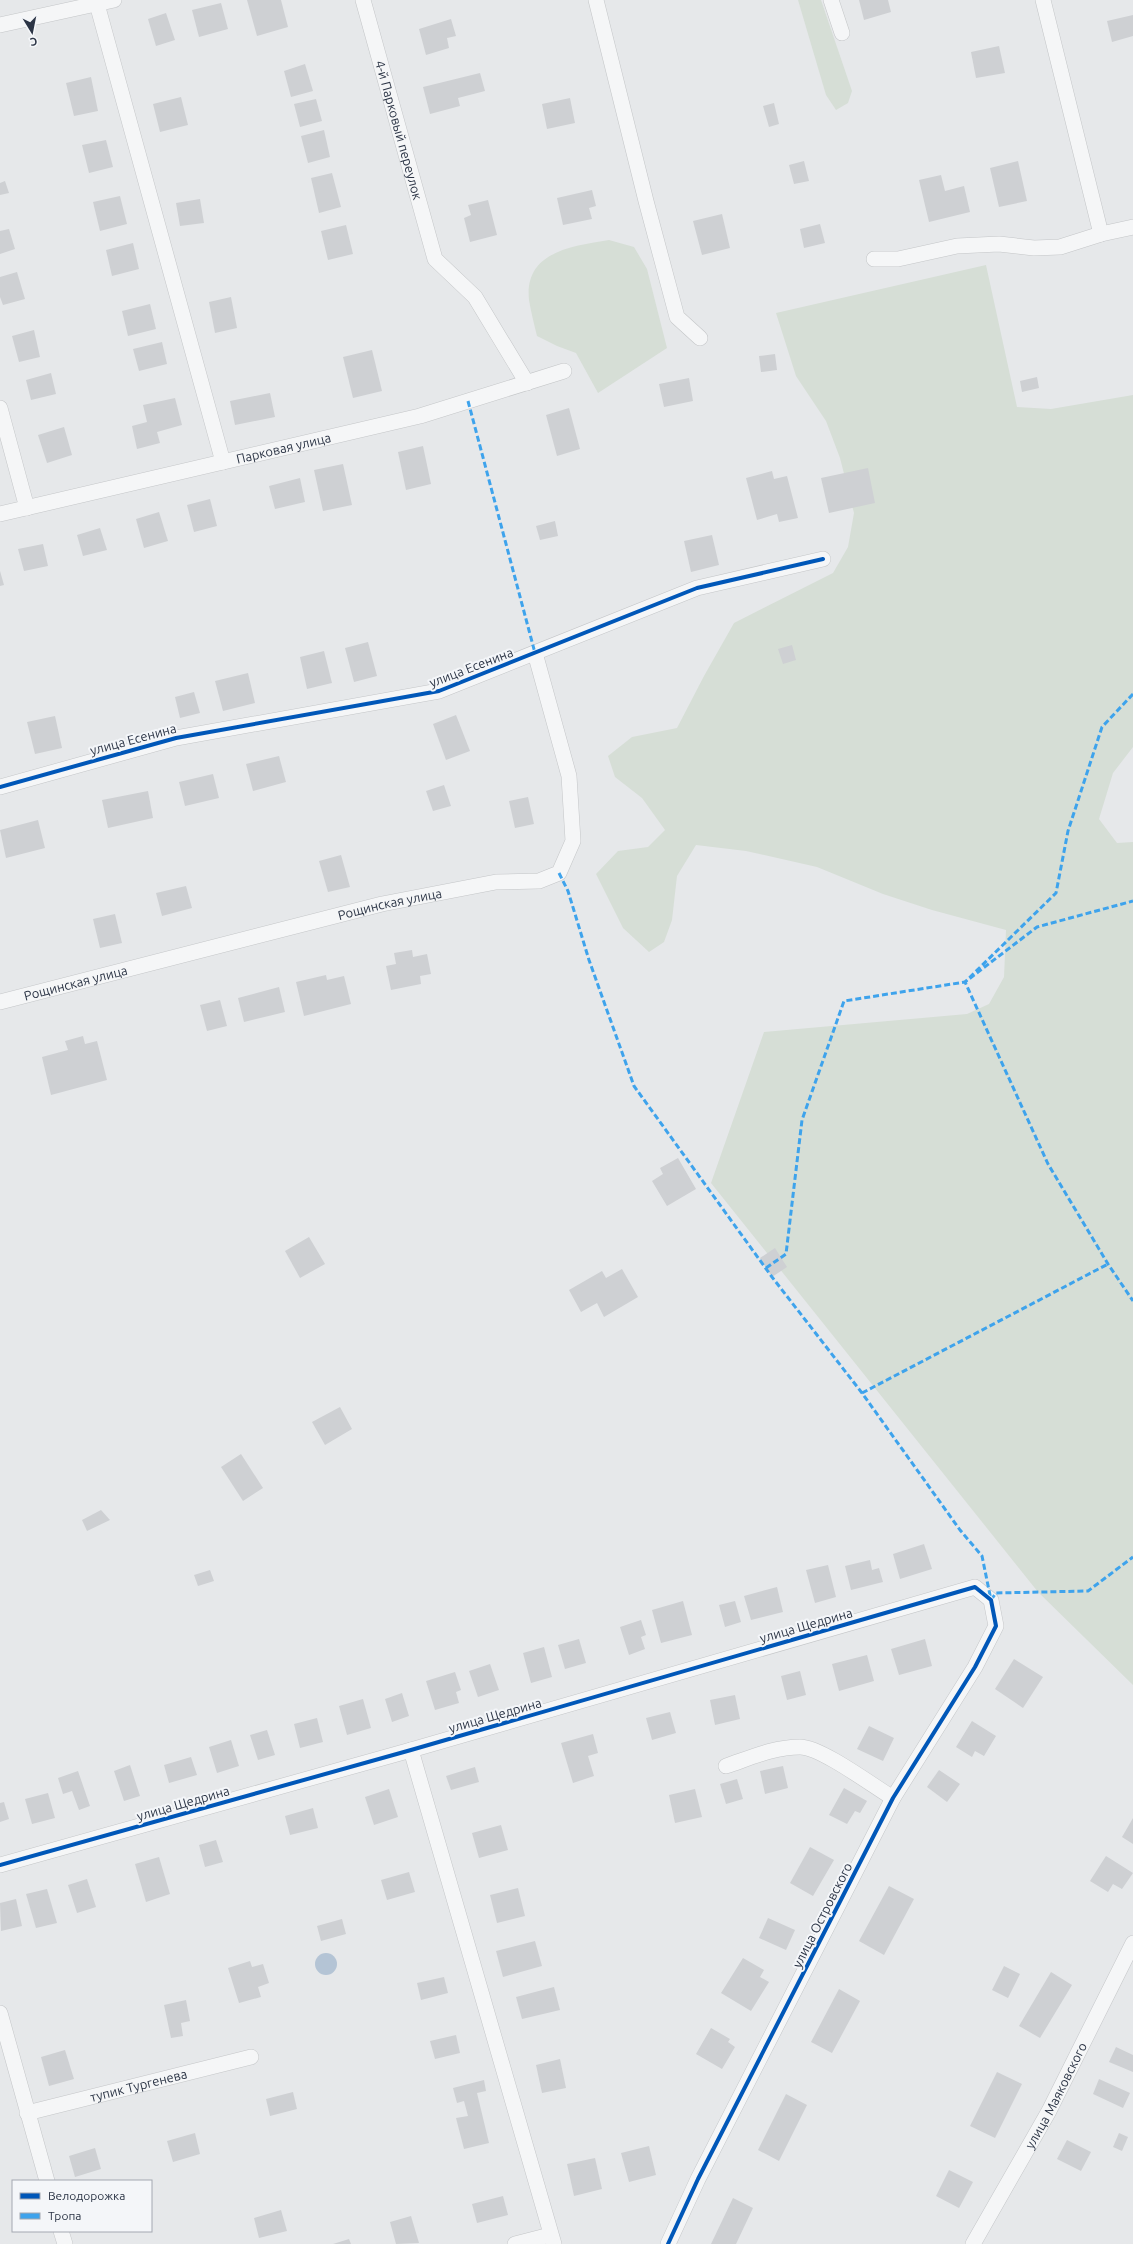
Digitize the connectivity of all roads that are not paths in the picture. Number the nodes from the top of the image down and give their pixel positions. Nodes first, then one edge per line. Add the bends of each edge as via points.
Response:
1 (114, 0) edge
2 (363, 0) edge
3 (596, 0) edge
4 (831, 0) edge
5 (1043, 0) edge
6 (97, 4) junction
7 (0, 25) edge
8 (842, 33) dead end
9 (1133, 227) edge
10 (1101, 234) junction
11 (874, 259) dead end
12 (700, 338) dead end
13 (564, 371) dead end
14 (527, 383) junction
15 (0, 408) edge
16 (223, 462) junction
17 (27, 508) junction
18 (0, 514) edge
19 (822, 559) dead end
20 (535, 653) junction
21 (0, 787) edge
22 (0, 1002) edge
23 (991, 1600) joint
24 (411, 1750) junction
25 (726, 1766) dead end
26 (893, 1798) junction
27 (0, 1865) edge
28 (1133, 1943) edge
29 (0, 2013) edge
30 (251, 2058) dead end
31 (27, 2113) junction
32 (47, 2180) edge
33 (61, 2232) edge
34 (552, 2239) edge
35 (65, 2244) edge
36 (515, 2244) edge
37 (668, 2244) edge
38 (973, 2244) edge

1 - 6 street
2 - 14 street, 4-й Парковый переулок via 435,259 475,297
3 - 12 street via 677,317
4 - 8 street
5 - 10 street
6 - 7 street
6 - 16 street
9 - 10 street
10 - 11 street via 1060,247 1034,248 999,244 957,246 898,259
13 - 14 street, Парковая улица
14 - 16 street, Парковая улица via 420,416
15 - 17 street
16 - 17 street, Парковая улица
17 - 18 street, Парковая улица
19 - 20 street, улица Есенина via 697,588
20 - 21 street, улица Есенина via 439,691 176,738
20 - 22 street, Рощинская улица via 569,776 573,841 559,873 539,882 496,882 382,904
23 - 24 street, улица Щедрина via 975,1587
23 - 26 street, улица Островского via 996,1626 975,1667
24 - 27 street, улица Щедрина
24 - 34 street
25 - 26 street via 780,1748 802,1746 821,1753
26 - 37 street, улица Островского via 698,2179
28 - 38 street, улица Маяковского via 1049,2111
29 - 31 street
30 - 31 street, тупик Тургенева
31 - 32 street
33 - 35 street
34 - 36 street

